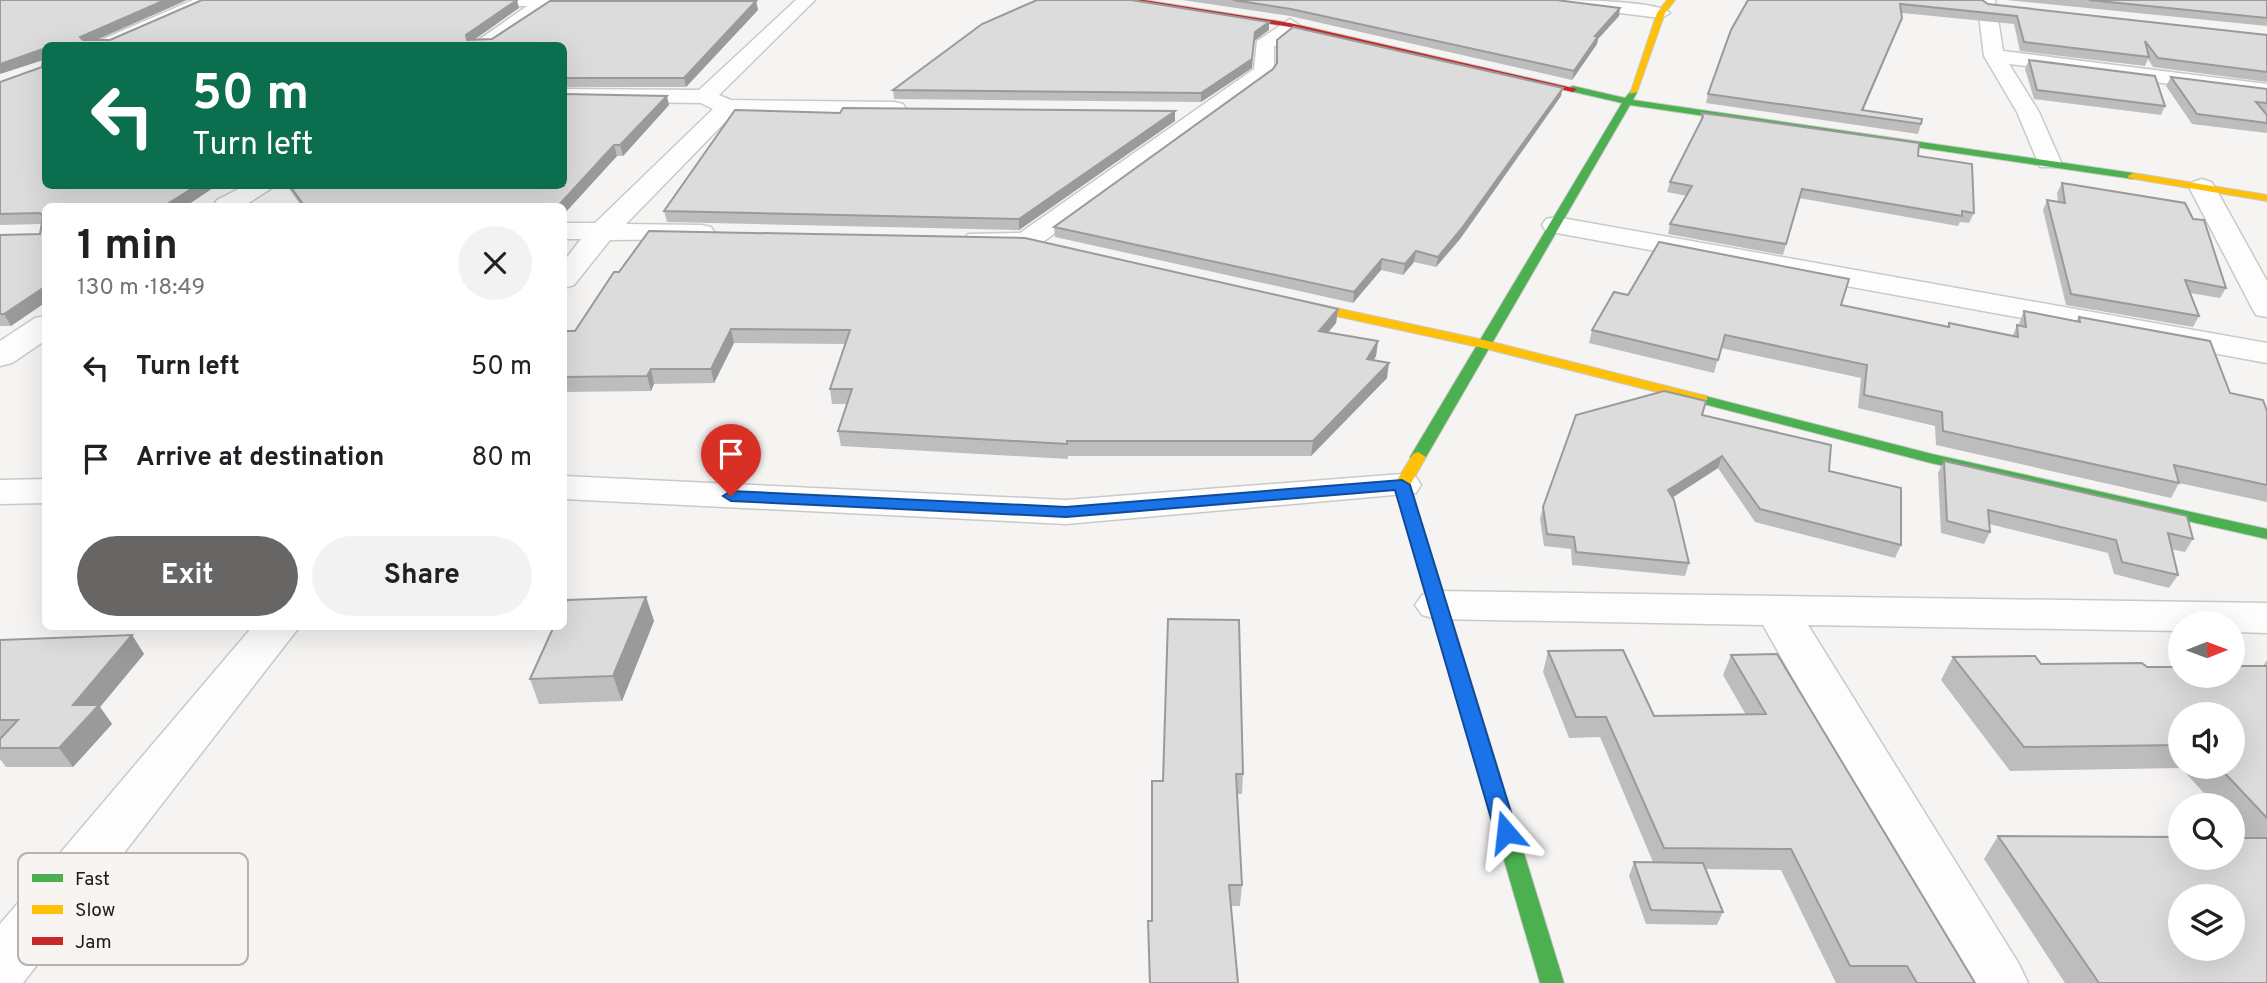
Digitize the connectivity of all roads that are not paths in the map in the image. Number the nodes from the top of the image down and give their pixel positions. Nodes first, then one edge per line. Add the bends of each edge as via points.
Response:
1 (208, 0) edge
2 (475, 0) edge
3 (1130, 0) edge
4 (1554, 0) edge
5 (547, 1) edge
6 (623, 1) edge
7 (805, 1) edge
8 (778, 2) edge
9 (1985, 2) edge
10 (1666, 6) edge
11 (2012, 7) edge
12 (1290, 24) junction
13 (106, 42) edge
14 (485, 42) edge
15 (1994, 56) junction
16 (2267, 90) edge
17 (567, 95) edge
18 (705, 97) junction
19 (1629, 103) junction
20 (727, 107) junction
21 (922, 109) edge
22 (1168, 111) edge
23 (1209, 112) junction
24 (2049, 162) junction
25 (2202, 187) junction
26 (257, 189) edge
27 (2267, 198) edge
28 (231, 203) edge
29 (1556, 225) junction
30 (567, 231) edge
31 (603, 231) junction
32 (726, 234) edge
33 (958, 240) edge
34 (1026, 241) junction
35 (1052, 247) edge
36 (567, 275) edge
37 (1262, 297) edge
38 (2267, 309) edge
39 (42, 328) edge
40 (1484, 344) junction
41 (2267, 353) edge
42 (0, 356) edge
43 (1402, 485) junction
44 (567, 488) edge
45 (42, 491) edge
46 (0, 492) edge
47 (2267, 534) edge
48 (1437, 605) junction
49 (1777, 610) junction
50 (2267, 618) edge
51 (275, 630) edge
52 (93, 853) edge
53 (18, 945) edge
54 (0, 967) edge
55 (1552, 983) edge
56 (1998, 983) edge

1 - 13 street
2 - 5 street
3 - 12 street
4 - 10 street
5 - 6 street
5 - 14 street
7 - 8 street
7 - 18 street
9 - 11 street
9 - 15 street
10 - 19 street
12 - 19 street
12 - 23 street via 1264,45 1264,71
15 - 16 street
15 - 24 street via 2028,111
17 - 18 street
18 - 20 street
19 - 24 street
19 - 29 street
20 - 21 street
20 - 31 street
22 - 23 street
23 - 34 street
24 - 25 street
25 - 27 street
25 - 38 street
26 - 28 street
29 - 40 street
29 - 41 street
30 - 31 street
31 - 32 street
31 - 36 street
33 - 34 street
34 - 35 street
37 - 40 street
39 - 42 street
40 - 43 street
40 - 47 street via 1931,458
43 - 44 street via 1066,512
43 - 48 street
45 - 46 street
48 - 49 street
48 - 55 street
49 - 50 street
49 - 56 street
51 - 52 street
53 - 54 street

